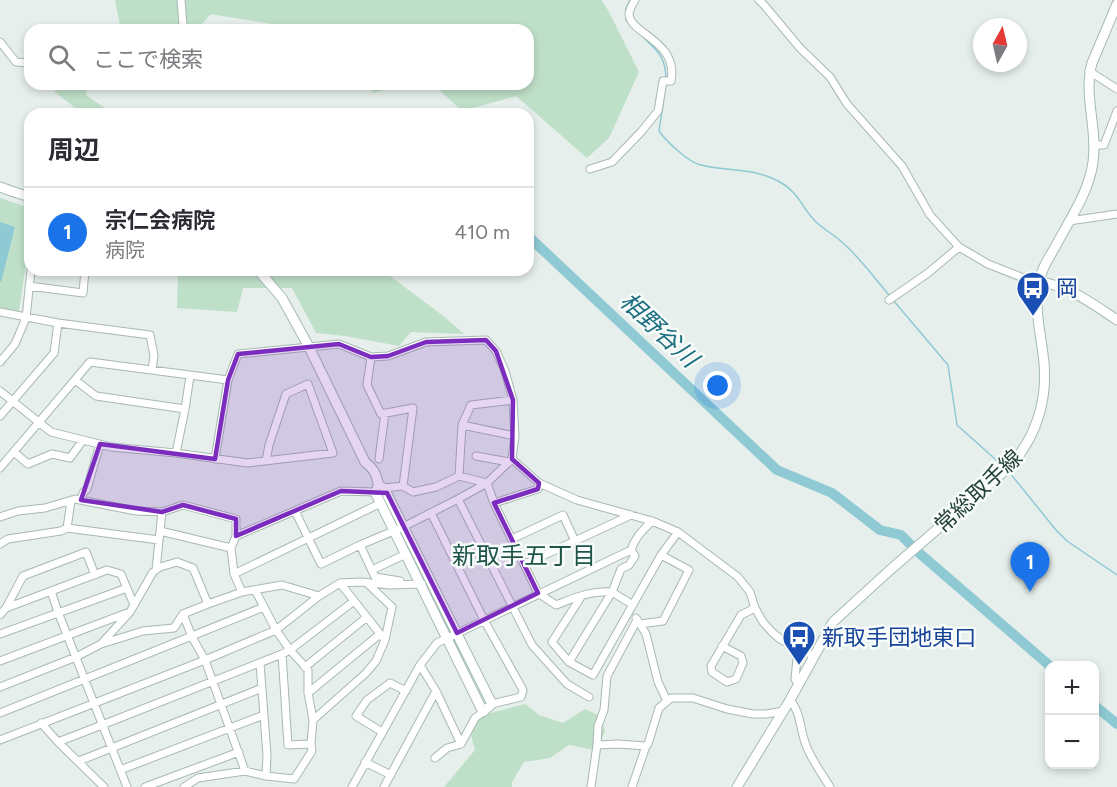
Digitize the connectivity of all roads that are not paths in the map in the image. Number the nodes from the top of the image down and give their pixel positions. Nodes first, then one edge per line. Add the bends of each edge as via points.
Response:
1 (181, 0) edge
2 (635, 0) edge
3 (759, 0) edge
4 (1117, 4) edge
5 (183, 24) edge
6 (0, 42) edge
7 (24, 63) edge
8 (1089, 71) junction
9 (1117, 89) edge
10 (1117, 111) edge
11 (1094, 146) junction
12 (590, 169) dead end
13 (0, 187) edge
14 (24, 195) edge
15 (1117, 214) edge
16 (1069, 221) junction
17 (959, 247) junction
18 (30, 276) edge
19 (84, 276) edge
20 (263, 276) edge
21 (1039, 282) junction
22 (29, 286) junction
23 (892, 298) dead end
24 (0, 312) edge
25 (26, 318) junction
26 (1117, 320) edge
27 (58, 323) junction
28 (309, 347) junction
29 (371, 357) junction
30 (0, 362) edge
31 (152, 370) junction
32 (190, 376) junction
33 (75, 380) junction
34 (228, 380) junction
35 (0, 391) edge
36 (513, 400) junction
37 (12, 401) junction
38 (185, 409) junction
39 (385, 413) junction
40 (0, 416) edge
41 (39, 423) junction
42 (462, 425) junction
43 (514, 436) junction
44 (83, 440) junction
45 (100, 444) junction
46 (14, 452) junction
47 (176, 453) junction
48 (476, 456) dead end
49 (215, 459) junction
50 (378, 459) dead end
51 (511, 460) junction
52 (266, 461) junction
53 (0, 468) edge
54 (459, 476) junction
55 (486, 483) junction
56 (539, 483) junction
57 (403, 486) junction
58 (379, 488) junction
59 (458, 499) junction
60 (81, 500) junction
61 (71, 501) junction
62 (381, 503) junction
63 (494, 503) junction
64 (295, 511) junction
65 (162, 512) junction
66 (431, 513) junction
67 (631, 515) junction
68 (0, 517) edge
69 (652, 521) junction
70 (403, 527) junction
71 (67, 528) junction
72 (160, 531) junction
73 (394, 531) junction
74 (678, 532) junction
75 (236, 537) junction
76 (307, 538) junction
77 (512, 539) junction
78 (159, 540) junction
79 (575, 541) junction
80 (0, 544) edge
81 (360, 545) junction
82 (231, 548) junction
83 (631, 550) junction
84 (406, 554) junction
85 (661, 555) junction
86 (525, 564) junction
87 (156, 570) junction
88 (372, 570) junction
89 (234, 574) junction
90 (94, 575) junction
91 (400, 581) dead end
92 (340, 583) junction
93 (367, 583) junction
94 (421, 584) junction
95 (432, 584) junction
96 (127, 588) junction
97 (255, 590) junction
98 (51, 591) junction
99 (242, 592) junction
100 (612, 592) junction
101 (538, 593) junction
102 (319, 596) junction
103 (582, 596) junction
104 (354, 601) junction
105 (208, 604) junction
106 (135, 605) junction
107 (264, 607) junction
108 (512, 607) junction
109 (6, 608) junction
110 (632, 608) junction
111 (756, 608) junction
112 (58, 612) junction
113 (130, 612) junction
114 (183, 614) junction
115 (0, 615) edge
116 (366, 617) junction
117 (484, 620) junction
118 (639, 622) junction
119 (276, 630) junction
120 (457, 633) junction
121 (0, 634) edge
122 (67, 636) junction
123 (192, 637) junction
124 (382, 637) junction
125 (447, 638) junction
126 (101, 645) junction
127 (722, 646) junction
128 (798, 648) junction
129 (290, 650) junction
130 (282, 654) junction
131 (814, 656) junction
132 (76, 657) junction
133 (205, 660) junction
134 (0, 661) edge
135 (569, 662) junction
136 (260, 663) junction
137 (420, 665) junction
138 (305, 667) junction
139 (85, 678) junction
140 (213, 681) junction
141 (799, 684) junction
142 (0, 687) edge
143 (262, 688) junction
144 (436, 691) junction
145 (405, 692) junction
146 (308, 693) junction
147 (589, 697) dead end
148 (790, 700) junction
149 (667, 701) junction
150 (94, 703) junction
151 (492, 704) junction
152 (222, 705) junction
153 (784, 711) junction
154 (483, 712) junction
155 (0, 713) edge
156 (264, 715) junction
157 (313, 720) junction
158 (41, 723) junction
159 (102, 725) junction
160 (231, 728) junction
161 (382, 732) junction
162 (0, 740) edge
163 (58, 742) junction
164 (311, 744) junction
165 (461, 744) junction
166 (597, 745) junction
167 (646, 746) junction
168 (111, 748) junction
169 (239, 752) junction
170 (435, 758) dead end
171 (79, 761) junction
172 (365, 762) junction
173 (120, 770) junction
174 (245, 771) junction
175 (390, 775) junction
176 (266, 776) junction
177 (104, 787) edge
178 (127, 787) edge
179 (145, 787) edge
180 (184, 787) edge
181 (352, 787) edge
182 (384, 787) edge
183 (591, 787) edge
184 (632, 787) edge
185 (737, 787) edge
186 (830, 787) edge

1 - 5 street
2 - 12 street via 629,13 632,21 664,50 673,72 671,81 663,81 658,111 641,132 612,162
3 - 17 street via 830,77 847,104 902,166 930,215
4 - 8 main road, 常総取手線
6 - 7 street via 16,62
8 - 9 street
8 - 11 main road, 常総取手線
10 - 11 street via 1104,145
11 - 16 main road, 常総取手線 via 1088,183
13 - 14 main road
15 - 16 street
16 - 21 main road, 常総取手線
17 - 21 street via 988,264
17 - 23 street
18 - 22 street
19 - 22 street via 83,293
20 - 28 main road via 282,298
21 - 26 main road via 1062,288
21 - 131 main road, 常総取手線 via 1037,311 1045,385 1029,442 1009,467 838,616
22 - 25 street
24 - 25 street
25 - 27 street
25 - 30 street via 15,344
27 - 31 street via 150,335
27 - 37 street via 54,352
28 - 29 street via 339,344
28 - 34 street via 238,354
28 - 58 main road via 365,462 376,472
29 - 36 street via 388,357 426,342 486,340 496,351
29 - 39 street via 367,385 381,414
31 - 32 street
31 - 33 street via 90,362
32 - 34 street
32 - 38 street
33 - 38 street via 96,396
33 - 41 street
34 - 49 street
35 - 37 street
36 - 42 street via 471,405
36 - 43 street
37 - 40 street
37 - 41 street
38 - 47 street
39 - 50 street
39 - 57 street via 413,408
41 - 44 street via 51,432
41 - 46 street
42 - 43 street
42 - 54 street
43 - 51 street
44 - 45 street
44 - 46 street via 70,458 52,454 28,464
45 - 47 street
45 - 60 street
46 - 53 street
47 - 49 street
48 - 51 street
49 - 52 street
51 - 55 street
51 - 56 street
52 - 52 street via 333,453 308,384 286,394
54 - 55 street
54 - 57 street via 413,492
55 - 59 street
55 - 63 street
56 - 63 street via 538,489
56 - 67 street via 588,504
57 - 58 street
58 - 62 main road
58 - 64 street via 341,491
58 - 70 main road
59 - 66 street
59 - 108 street
60 - 61 street
60 - 65 street
61 - 68 street
61 - 71 street
62 - 73 main road
62 - 76 street
63 - 77 street
64 - 75 street
64 - 76 street
65 - 72 street
65 - 75 street via 183,505 236,519
66 - 70 street
66 - 117 street
67 - 69 street
67 - 79 street
69 - 74 street
69 - 83 street via 637,535
70 - 73 street
70 - 95 main road
71 - 78 street
71 - 80 street via 8,538
72 - 78 street
72 - 82 street
73 - 81 street
73 - 84 main road
74 - 85 street
74 - 111 street via 738,577
75 - 82 street
76 - 81 street via 321,564
76 - 89 street
77 - 79 street via 563,515
77 - 86 street
78 - 87 street
79 - 86 street
81 - 88 street
82 - 89 street
83 - 100 street via 635,556 621,569
83 - 101 street
84 - 88 street
84 - 94 main road
85 - 110 street
85 - 118 street via 688,570 663,621
86 - 101 street
87 - 105 street via 177,562 193,568
87 - 106 street
88 - 91 street via 375,577
89 - 99 street
90 - 96 street via 107,570 121,574
90 - 98 street
90 - 109 street via 86,552 23,576
92 - 93 street
92 - 102 street
92 - 104 street
93 - 94 street
93 - 124 street via 392,607
94 - 95 street
94 - 125 main road
95 - 120 main road
96 - 106 street
96 - 112 street
97 - 99 street
97 - 102 street via 282,585
97 - 107 street
98 - 109 street
98 - 112 street
99 - 105 street
100 - 103 street
100 - 110 street
100 - 135 street
101 - 103 street via 556,605
101 - 108 street
102 - 119 street
103 - 135 street via 552,642
104 - 116 street
104 - 129 street
105 - 114 street
106 - 113 street
107 - 119 street
107 - 123 street
108 - 117 street
108 - 147 street via 532,645 567,684
109 - 115 street
110 - 118 street
110 - 135 street via 593,675
111 - 127 street via 741,615
111 - 128 street via 772,632
112 - 121 street
112 - 122 street
113 - 122 street
113 - 126 street
114 - 123 street
114 - 126 street via 174,628 143,631
116 - 124 street
116 - 138 street
117 - 120 street
117 - 151 street via 522,690 521,698
118 - 149 street
118 - 166 street via 607,676
119 - 129 street
119 - 133 street
120 - 125 street
120 - 151 main road
122 - 132 street
122 - 134 street
123 - 133 street
123 - 139 street
124 - 146 street
124 - 157 street via 376,661
125 - 137 street via 437,643
125 - 154 main road
126 - 132 street
127 - 127 street via 711,666 712,672 727,682 736,679 743,663 741,656
128 - 131 street
128 - 141 street via 795,679
129 - 130 street
129 - 138 street
130 - 136 street
130 - 164 street via 288,745
131 - 141 main road, 常総取手線
132 - 139 street
132 - 142 street
133 - 140 street
133 - 150 street
136 - 140 street
136 - 143 street
137 - 144 street
137 - 145 street
138 - 146 street
139 - 150 street
139 - 155 street
140 - 152 street
140 - 159 street
141 - 148 main road, 常総取手線
143 - 152 street
143 - 156 street
144 - 165 street
144 - 175 street
145 - 161 street
145 - 161 street via 390,683 368,700 356,716
146 - 157 street
148 - 153 main road, 常総取手線
148 - 186 street via 806,746
149 - 153 street via 693,698 753,714
149 - 167 street via 659,708
150 - 158 street
150 - 159 street
151 - 154 main road
152 - 160 street
152 - 168 street
153 - 185 main road, 常総取手線
154 - 165 street via 475,718
156 - 160 street
156 - 176 street
157 - 164 street
158 - 162 street
158 - 163 street
159 - 163 street
159 - 168 street
160 - 169 street
160 - 173 street
161 - 172 street
163 - 171 street
164 - 176 street via 312,751 294,779
165 - 170 street via 447,748
166 - 167 street
166 - 183 street
167 - 184 street
168 - 171 street
168 - 173 street
169 - 174 street
169 - 179 street
171 - 177 street
172 - 175 street
172 - 181 street
173 - 178 street
174 - 176 street
174 - 180 street via 198,778
175 - 182 street

